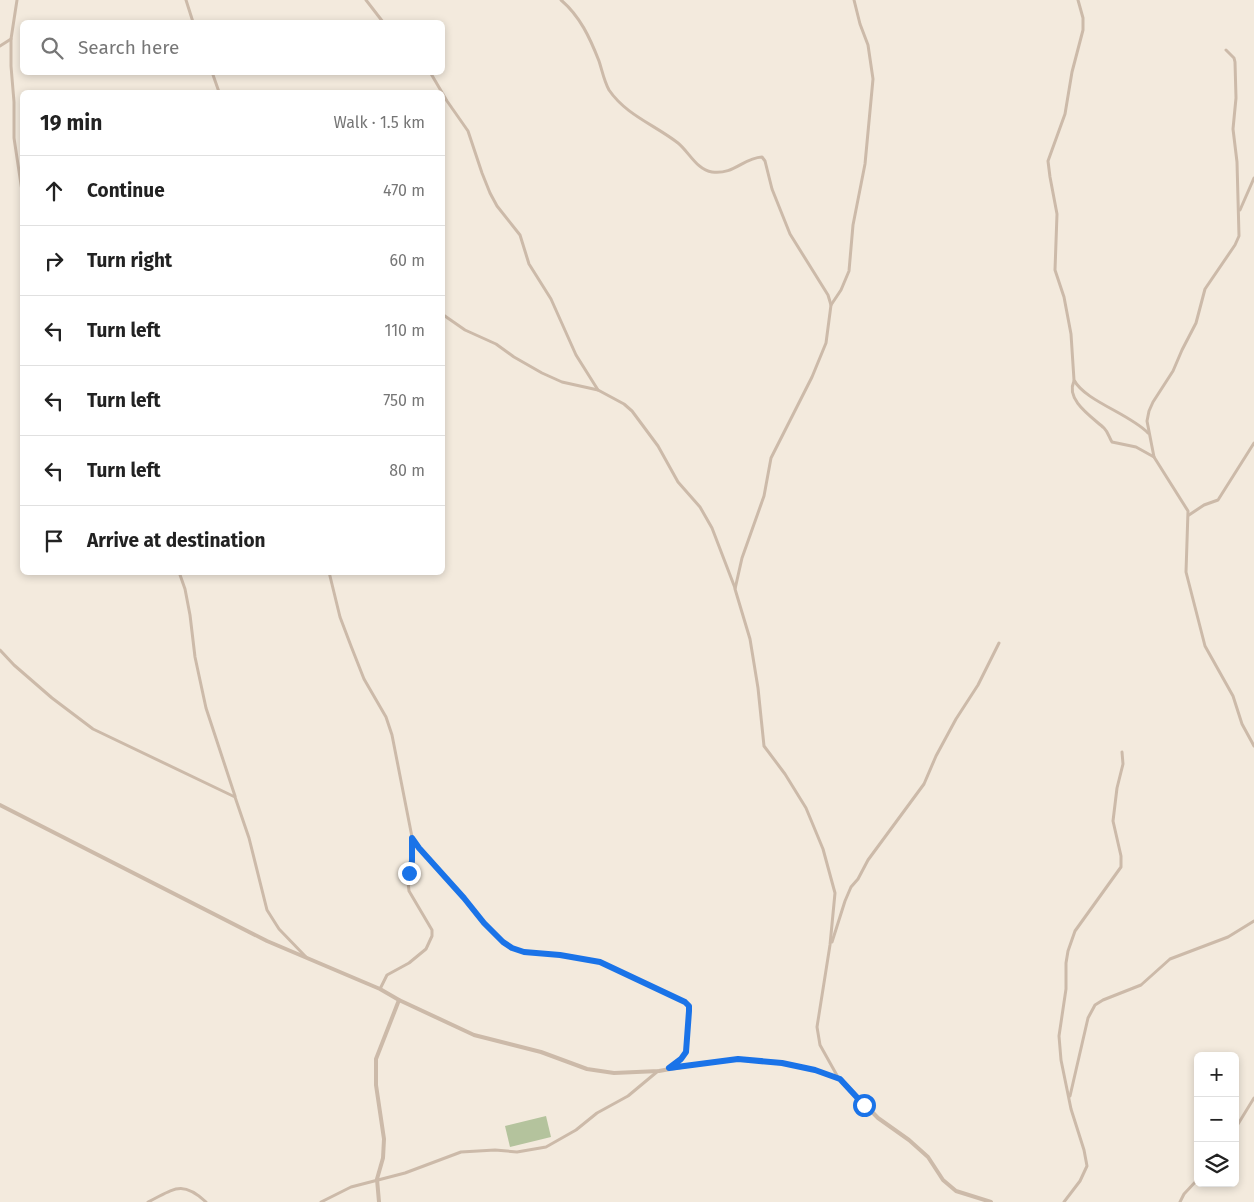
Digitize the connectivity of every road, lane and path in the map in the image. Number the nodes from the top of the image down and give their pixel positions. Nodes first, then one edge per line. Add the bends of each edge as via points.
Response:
1 (17, 0) edge
2 (186, 0) edge
3 (366, 0) edge
4 (561, 0) edge
5 (854, 0) edge
6 (1078, 0) edge
7 (192, 20) edge
8 (381, 20) edge
9 (12, 39) junction
10 (0, 46) edge
11 (1226, 50) dead end
12 (213, 75) edge
13 (432, 75) edge
14 (218, 90) edge
15 (441, 90) edge
16 (445, 98) edge
17 (1254, 178) edge
18 (20, 180) edge
19 (1239, 213) junction
20 (831, 305) junction
21 (445, 316) edge
22 (1074, 380) junction
23 (598, 390) junction
24 (1148, 433) junction
25 (1254, 443) edge
26 (1154, 457) junction
27 (1189, 515) junction
28 (180, 575) edge
29 (330, 575) edge
30 (735, 589) junction
31 (999, 643) dead end
32 (0, 650) edge
33 (1254, 746) edge
34 (1122, 752) dead end
35 (235, 797) junction
36 (0, 805) edge
37 (412, 838) junction
38 (1254, 921) edge
39 (830, 945) junction
40 (306, 958) junction
41 (380, 989) junction
42 (399, 1000) junction
43 (669, 1068) junction
44 (659, 1071) junction
45 (840, 1079) junction
46 (1254, 1098) edge
47 (1069, 1099) junction
48 (1239, 1122) edge
49 (377, 1179) junction
50 (1194, 1183) edge
51 (148, 1202) edge
52 (206, 1202) edge
53 (321, 1202) edge
54 (379, 1202) edge
55 (991, 1202) edge
56 (1064, 1202) edge
57 (1180, 1202) edge

1 - 9 street
2 - 7 street
3 - 8 street
4 - 20 street via 581,22 609,90 635,116 674,141 699,166 710,172 723,172 733,170 754,157 762,157 790,234
5 - 20 street via 868,45 873,79 850,271
6 - 22 street via 1083,30 1065,114 1048,161 1057,214 1055,270 1071,334
9 - 10 street
9 - 18 street via 14,138
11 - 19 street via 1235,62 1233,129 1238,162
12 - 14 street
13 - 15 street
16 - 23 street via 468,131 490,193 520,235 529,264
17 - 19 street
19 - 24 street via 1238,241 1205,289 1196,322 1173,371 1149,411
20 - 30 street via 826,343 771,458 764,496 742,558
21 - 23 street via 542,373 562,382
22 - 24 street via 1081,389 1141,425
22 - 26 street via 1072,387 1077,403 1105,429 1112,442 1136,447
23 - 30 street via 632,411 658,446 678,482 700,507 712,528
24 - 26 street
25 - 27 street via 1218,500
26 - 27 street
27 - 33 street via 1186,572 1203,638
28 - 35 street via 206,708
29 - 37 street via 351,646 392,735
30 - 39 street via 750,639 764,746 806,808 823,849 835,893
31 - 39 street via 936,756 924,784 851,887
32 - 35 street via 92,729
34 - 47 street via 1123,764 1113,822 1121,867 1075,930 1066,963 1059,1036
35 - 40 street via 267,910
36 - 40 street via 258,937
37 - 41 street via 409,892 432,930 432,936 426,949 388,975
37 - 43 street via 484,923 512,948 600,962 685,1002 689,1006 687,1049 681,1059
38 - 47 street via 1228,937 1170,959 1141,985 1095,1005 1088,1018
39 - 45 street via 817,1027 820,1044
40 - 41 street
41 - 42 street
42 - 44 street via 474,1035 541,1052 587,1069 614,1073
42 - 49 street via 376,1059 376,1085 384,1139
43 - 44 street
43 - 45 street via 738,1059 815,1070
44 - 49 street via 628,1096 546,1147 517,1152 461,1152 405,1173
45 - 55 street via 878,1118 928,1157 943,1180 956,1191
46 - 48 street
47 - 56 street via 1088,1166
49 - 53 street
49 - 54 street
50 - 57 street
51 - 52 street via 179,1187

